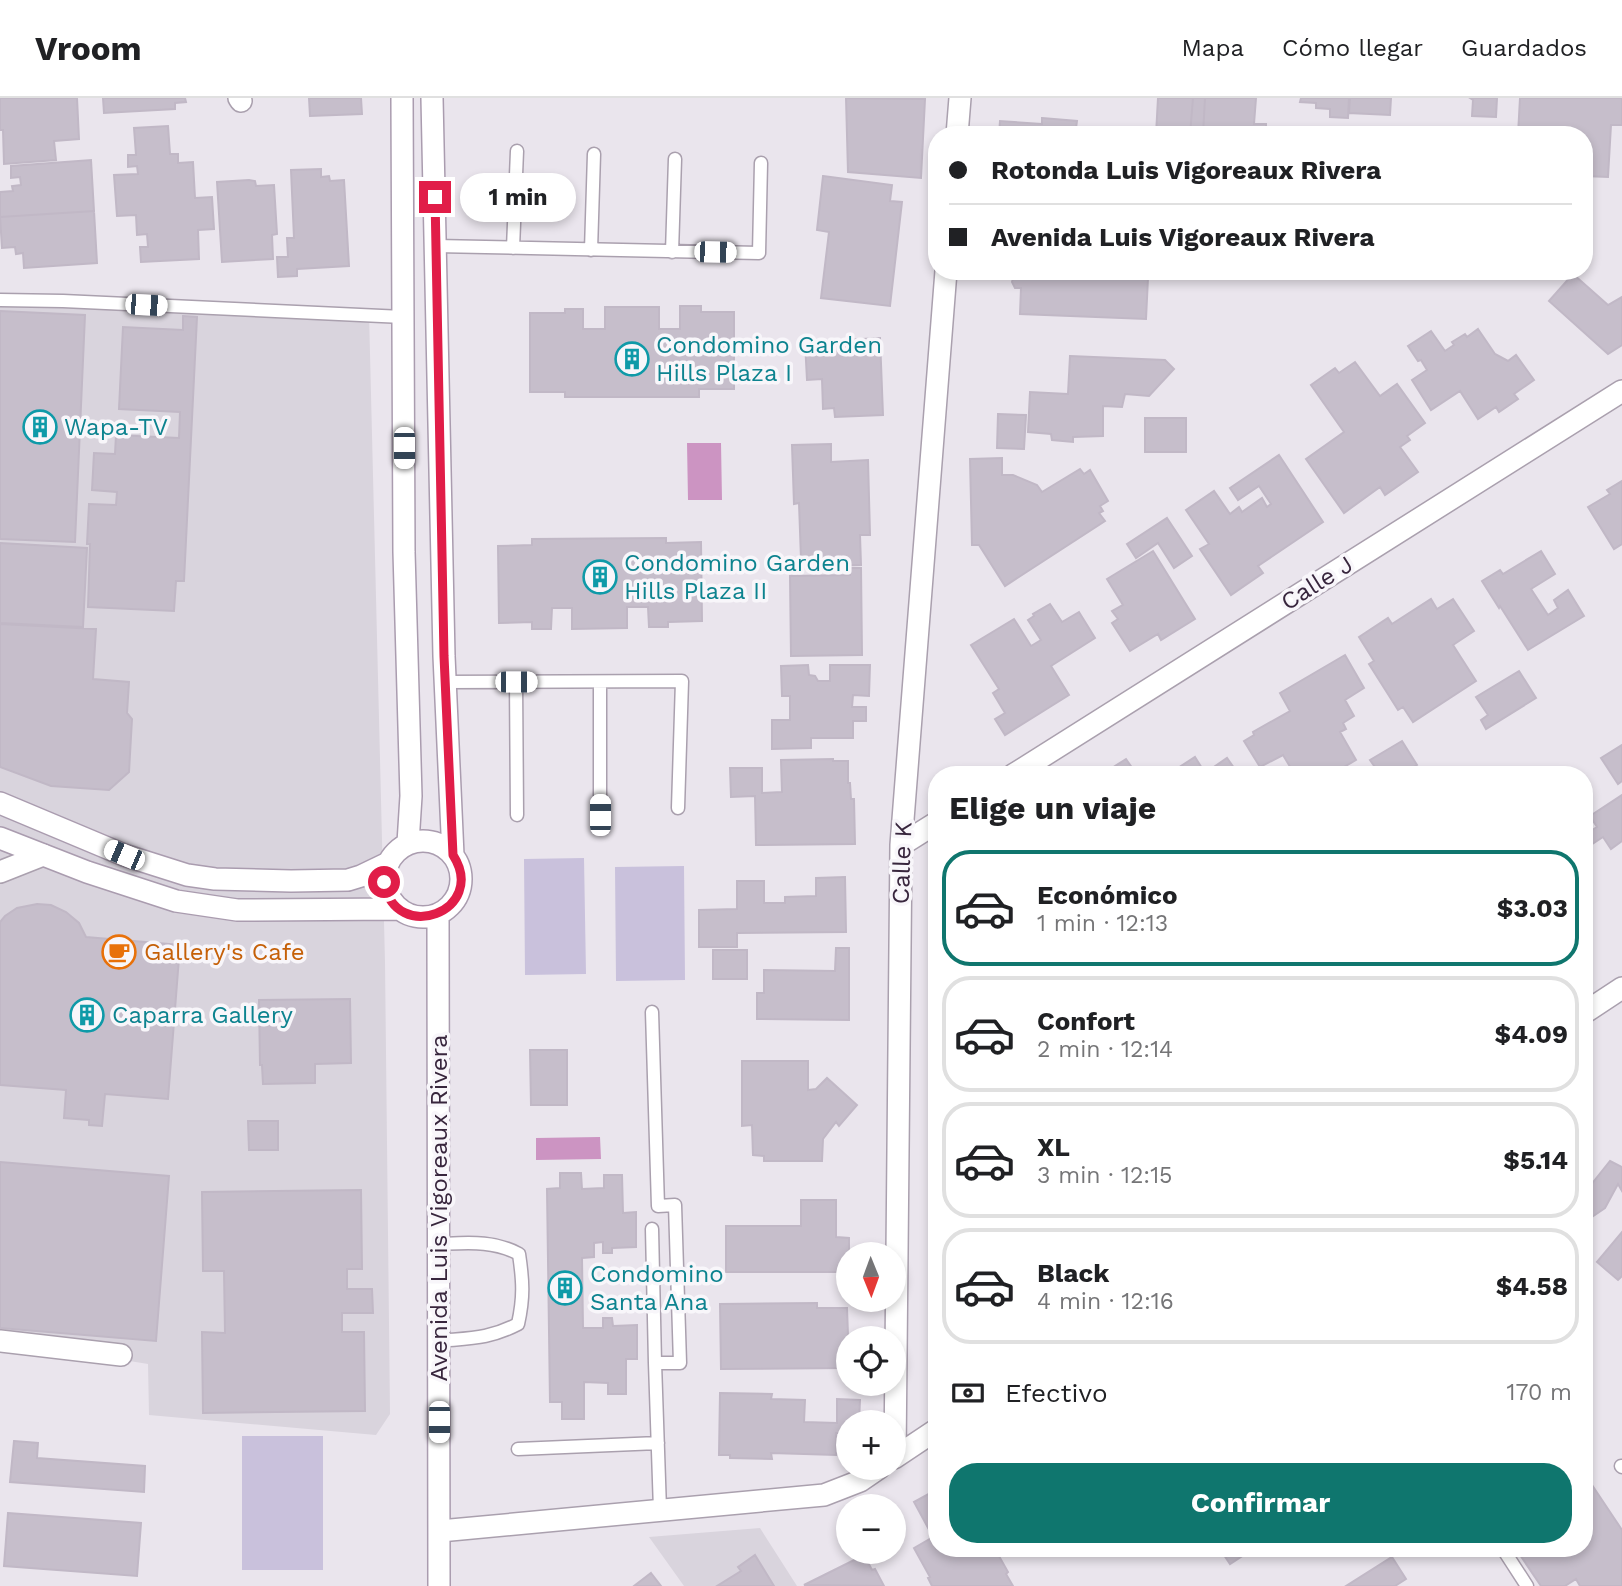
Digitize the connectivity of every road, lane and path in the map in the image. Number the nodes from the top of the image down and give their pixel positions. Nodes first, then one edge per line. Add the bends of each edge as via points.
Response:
1 (402, 98) edge
2 (432, 98) edge
3 (960, 98) edge
4 (958, 126) edge
5 (517, 151) dead end
6 (594, 155) dead end
7 (675, 159) dead end
8 (761, 163) dead end
9 (436, 246) junction
10 (513, 248) junction
11 (591, 250) junction
12 (672, 251) junction
13 (946, 280) edge
14 (0, 300) edge
15 (403, 317) junction
16 (1622, 391) edge
17 (446, 682) junction
18 (516, 682) junction
19 (600, 682) junction
20 (1027, 766) edge
21 (0, 803) edge
22 (678, 808) dead end
23 (517, 815) dead end
24 (600, 815) dead end
25 (928, 828) edge
26 (0, 838) edge
27 (408, 843) junction
28 (901, 845) junction
29 (43, 855) junction
30 (453, 855) junction
31 (387, 863) junction
32 (0, 872) edge
33 (400, 909) junction
34 (438, 914) junction
35 (1622, 988) edge
36 (1593, 1007) edge
37 (652, 1012) dead end
38 (652, 1228) dead end
39 (439, 1244) junction
40 (0, 1341) edge
41 (439, 1341) junction
42 (121, 1355) dead end
43 (655, 1363) junction
44 (895, 1410) edge
45 (928, 1435) edge
46 (658, 1443) junction
47 (518, 1449) dead end
48 (906, 1450) edge
49 (861, 1480) edge
50 (660, 1510) junction
51 (439, 1531) junction
52 (1508, 1557) edge
53 (439, 1586) edge
54 (1527, 1586) edge

1 - 15 main road
2 - 9 main road
3 - 4 main road
5 - 10 lane
6 - 11 lane
7 - 12 lane
8 - 12 lane via 758,253
9 - 10 lane
9 - 17 main road
10 - 11 lane
11 - 12 lane
13 - 28 main road, Calle K
14 - 15 lane
15 - 27 main road
16 - 20 main road, Calle J
17 - 18 lane
17 - 30 main road
18 - 19 lane
18 - 23 lane
19 - 22 lane via 682,681
19 - 24 lane
21 - 31 main road via 124,855 187,875 348,880
25 - 28 main road
26 - 29 main road
27 - 30 main road via 433,842
27 - 31 main road
28 - 44 main road, Calle K
29 - 32 main road
29 - 33 main road via 143,891 208,907
30 - 34 main road via 461,874 460,888 454,901
31 - 33 main road via 386,889
33 - 34 main road via 425,917
34 - 39 main road, Avenida Luis Vigoreaux Rivera
35 - 36 main road
37 - 43 lane via 658,1206 675,1205 680,1363
38 - 43 lane
39 - 41 main road, Avenida Luis Vigoreaux Rivera
39 - 41 lane via 484,1243 519,1254 523,1301 518,1324 504,1331
40 - 42 main road
41 - 51 main road, Avenida Luis Vigoreaux Rivera
43 - 46 lane
45 - 48 main road
46 - 47 lane
46 - 50 lane
49 - 50 main road via 824,1495
50 - 51 main road
51 - 53 main road, Avenida Luis Vigoreaux Rivera
52 - 54 lane

